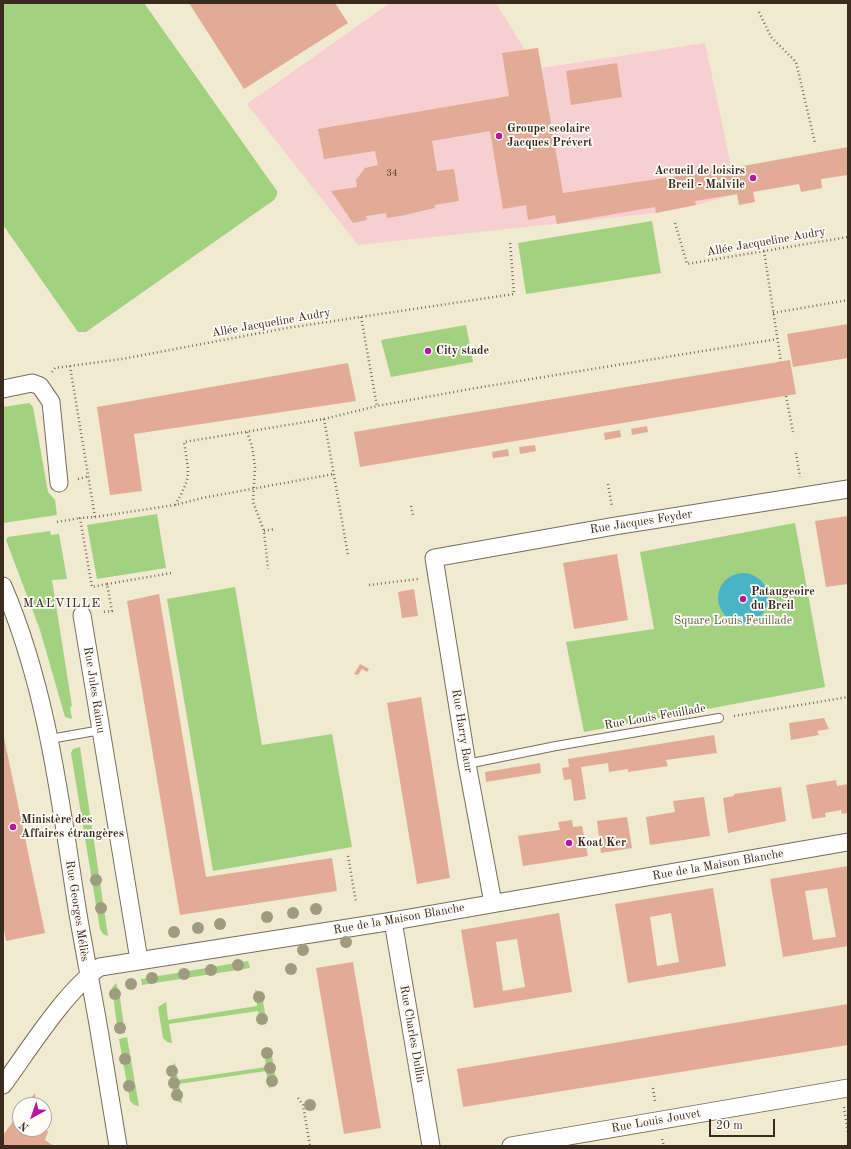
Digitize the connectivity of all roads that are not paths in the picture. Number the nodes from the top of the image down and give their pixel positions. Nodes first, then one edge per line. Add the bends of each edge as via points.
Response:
1 (3, 388) edge
2 (59, 483) dead end
3 (848, 489) edge
4 (434, 558) joint
5 (3, 586) edge
6 (7, 604) edge
7 (82, 615) road end
8 (719, 718) road end
9 (101, 730) junction
10 (50, 739) junction
11 (467, 764) junction
12 (848, 842) edge
13 (493, 903) junction
14 (393, 921) junction
15 (139, 960) junction
16 (88, 976) junction
17 (3, 1085) edge
18 (844, 1088) edge
19 (118, 1146) edge
20 (430, 1146) edge
21 (511, 1146) edge

1 - 2 street via 32,383 40,386 51,402
3 - 4 street, Rue Jacques Feyder
4 - 11 street, Rue Harry Baur
5 - 6 street, Rue Georges Méliès
6 - 10 street, Rue Georges Méliès via 18,620
7 - 9 street, Rue Jules Raimu
8 - 11 lane, Rue Louis Feuillade
9 - 10 lane
9 - 15 street, Rue Jules Raimu
10 - 16 street, Rue Georges Méliès
11 - 13 street, Rue Harry Baur
12 - 13 street, Rue de la Maison Blanche
13 - 14 street, Rue de la Maison Blanche
14 - 15 street, Rue de la Maison Blanche
14 - 20 street, Rue Charles Dullin
15 - 16 street, Rue de la Maison Blanche via 100,967
16 - 17 street, Rue de la Maison Blanche
16 - 19 street, Rue Georges Méliès
18 - 21 street, Rue Louis Jouvet

